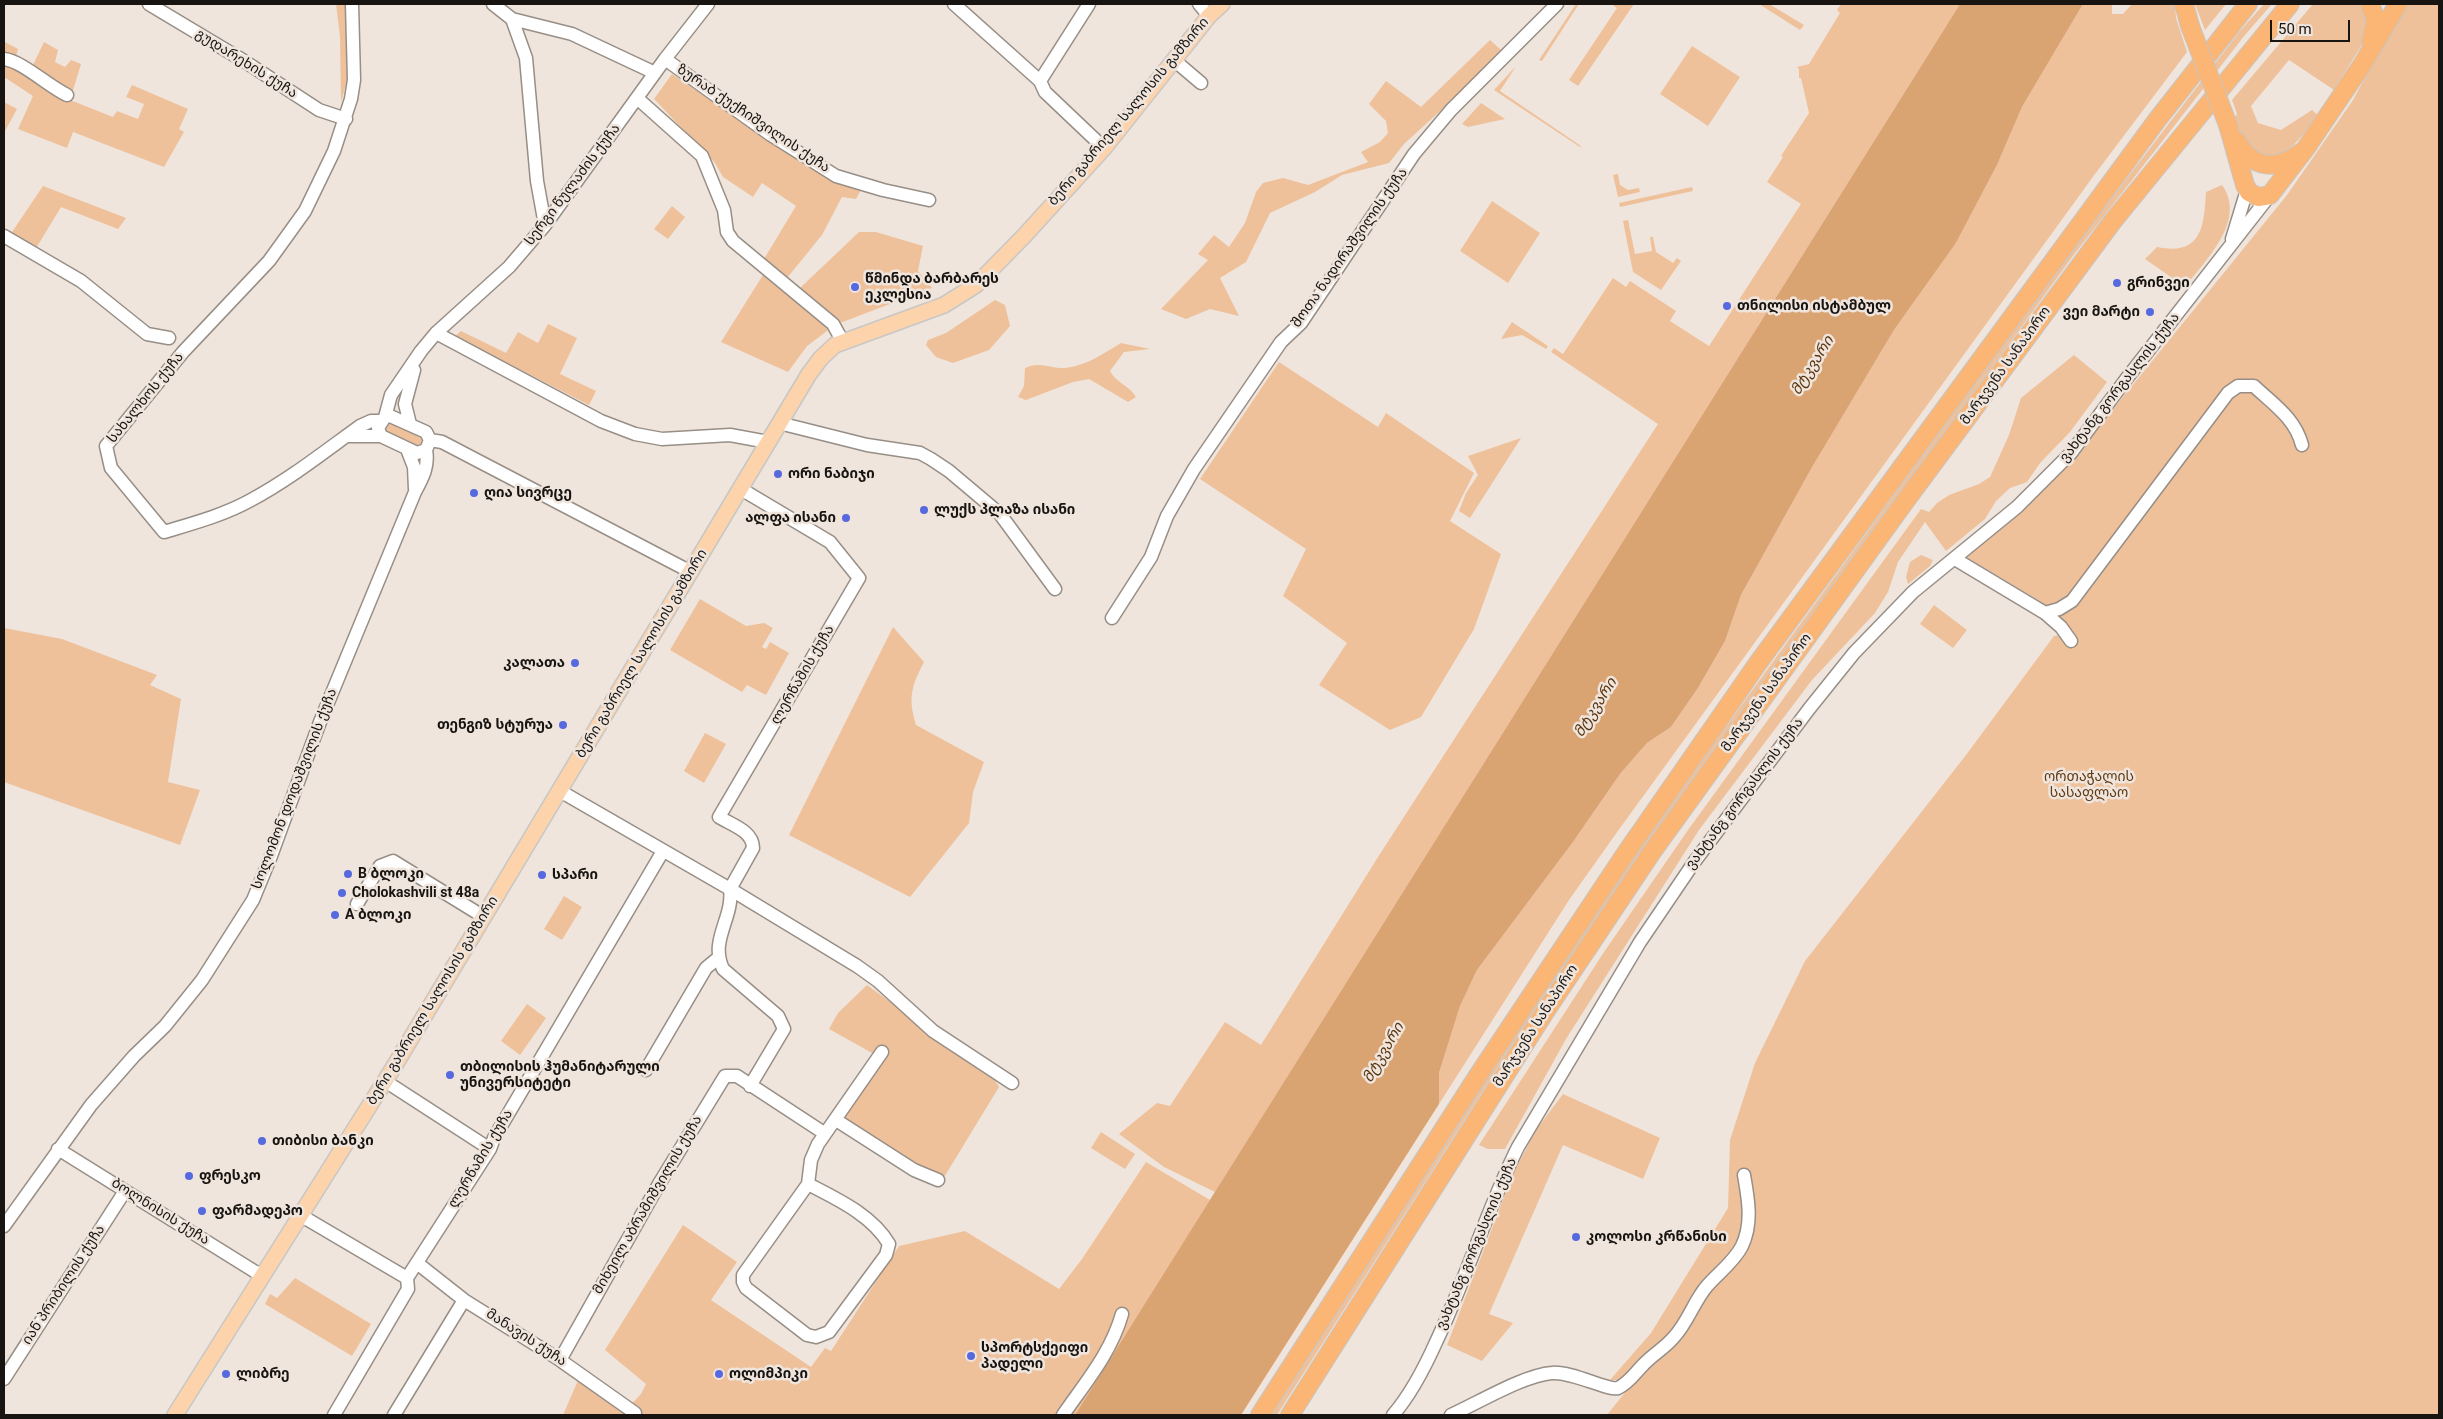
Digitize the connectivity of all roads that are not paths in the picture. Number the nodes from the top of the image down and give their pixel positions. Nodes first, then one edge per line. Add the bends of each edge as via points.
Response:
1 (149, 4) edge
2 (352, 4) edge
3 (493, 4) edge
4 (708, 4) edge
5 (954, 4) edge
6 (1089, 4) edge
7 (1199, 4) edge
8 (1222, 4) edge
9 (1557, 4) edge
10 (2184, 4) edge
11 (2248, 4) edge
12 (2290, 4) edge
13 (2305, 4) edge
14 (2370, 4) edge
15 (2398, 4) edge
16 (1210, 16) junction
17 (512, 19) junction
18 (2257, 42) junction
19 (4, 59) edge
20 (665, 59) junction
21 (1174, 60) junction
22 (2362, 66) junction
23 (655, 73) junction
24 (1040, 81) junction
25 (1201, 83) dead end
26 (67, 96) dead end
27 (637, 98) junction
28 (346, 118) junction
29 (2228, 125) junction
30 (1104, 148) junction
31 (2306, 148) junction
32 (2265, 164) junction
33 (2246, 184) junction
34 (2274, 192) junction
35 (929, 200) dead end
36 (545, 225) junction
37 (4, 236) edge
38 (2220, 261) junction
39 (436, 333) junction
40 (169, 338) dead end
41 (843, 342) junction
42 (421, 351) junction
43 (383, 419) junction
44 (779, 423) junction
45 (410, 424) junction
46 (346, 436) junction
47 (381, 436) junction
48 (768, 442) junction
49 (428, 445) junction
50 (2302, 446) dead end
51 (408, 449) junction
52 (741, 489) junction
53 (415, 492) junction
54 (1955, 559) junction
55 (691, 572) junction
56 (1055, 588) dead end
57 (2045, 613) junction
58 (1112, 618) dead end
59 (2071, 641) dead end
60 (560, 791) junction
61 (663, 851) junction
62 (730, 888) junction
63 (357, 904) dead end
64 (484, 917) junction
65 (718, 958) junction
66 (882, 1052) dead end
67 (646, 1070) dead end
68 (385, 1082) junction
69 (1012, 1083) dead end
70 (750, 1086) junction
71 (836, 1120) junction
72 (824, 1133) junction
73 (58, 1149) junction
74 (490, 1149) junction
75 (1744, 1175) dead end
76 (938, 1180) dead end
77 (808, 1184) junction
78 (125, 1191) junction
79 (300, 1215) junction
80 (4, 1226) edge
81 (416, 1263) junction
82 (262, 1276) junction
83 (407, 1278) junction
84 (464, 1300) junction
85 (1122, 1314) dead end
86 (560, 1360) junction
87 (4, 1379) edge
88 (635, 1413) dead end
89 (175, 1415) edge
90 (334, 1415) edge
91 (394, 1415) edge
92 (1063, 1415) edge
93 (1260, 1415) edge
94 (1290, 1415) edge
95 (1393, 1415) edge
96 (1450, 1415) edge

1 - 28 street, გუდარეხის ქუჩა via 252,65 319,110
2 - 28 street via 354,80
3 - 17 street
4 - 20 street, სერგი წულაძის ქუჩა
5 - 24 street
6 - 24 street
7 - 16 street
8 - 16 main road, ბერი გაბრიელ სალოსის გამზირი
9 - 58 street, შოთა ნადირაშვილის ქუჩა via 1451,110 1414,154 1301,324 1281,342 1194,469 1166,516 1151,556
10 - 29 highway, bridge
11 - 93 highway, მარჯვენა სანაპირო via 2146,136 1747,679 1490,1058
12 - 18 highway, მარჯვენა სანაპირო
13 - 18 highway via 2279,28
14 - 22 highway via 2376,20
15 - 22 highway
16 - 21 main road, ბერი გაბრიელ სალოსის გამზირი
17 - 23 street via 572,34
17 - 36 street via 526,58 537,181
18 - 94 highway, მარჯვენა სანაპირო via 2113,221 1652,852 1545,1012
19 - 26 street via 19,64
20 - 23 street, სერგი წულაძის ქუჩა
20 - 35 street, ზურაბ ქუქჩიშვილის ქუჩა via 771,135 836,176
21 - 25 street
21 - 30 main road, ბერი გაბრიელ სალოსის გამზირი
22 - 31 highway
23 - 27 street, სერგი წულაძის ქუჩა
24 - 30 street via 1045,92
27 - 36 street, სერგი წულაძის ქუჩა
27 - 41 street via 702,156 724,210 727,232 733,241 833,324
28 - 46 street, სახალხოს ქუჩა via 319,186 290,234 269,261 183,352 106,446 111,468 164,532 218,516 251,500 301,470
29 - 32 highway via 2245,154
29 - 33 highway
30 - 41 main road, ბერი გაბრიელ სალოსის გამზირი via 976,285 944,305
31 - 32 highway via 2290,160
31 - 34 highway
32 - 33 highway via 2250,168
32 - 34 highway via 2278,176
33 - 34 highway via 2258,197
33 - 38 street via 2238,224
34 - 38 street
36 - 39 street, სერგი წულაძის ქუჩა via 509,267
37 - 40 street via 81,281 147,334
38 - 54 street, ვახტანგ გორგასლის ქუჩა via 2071,453 2017,507
39 - 42 street, სერგი წულაძის ქუჩა
39 - 48 street via 601,421 635,434 662,439 730,436
41 - 44 main road, ბერი გაბრიელ სალოსის გამზირი via 821,358
42 - 43 street, სერგი წულაძის ქუჩა via 391,395
42 - 45 street, სერგი წულაძის ქუჩა via 406,394
43 - 45 street via 390,416
43 - 46 street, სახალხოს ქუჩა via 370,421
43 - 47 street, სერგი წულაძის ქუჩა via 378,428
44 - 48 main road, ბერი გაბრიელ სალოსის გამზირი
44 - 56 street via 867,445 920,453 931,459 1000,514
45 - 49 street via 426,432
46 - 47 street
47 - 51 street
48 - 52 main road, ბერი გაბრიელ სალოსის გამზირი
49 - 51 street via 416,453
49 - 53 street, სოლომონ დოდაშვილის ქუჩა via 426,468
49 - 55 street via 442,442
50 - 57 street via 2298,430 2283,413 2254,386 2238,386 2228,393 2072,601 2059,610
51 - 53 street, სოლომონ დოდაშვილის ქუჩა via 414,467
52 - 55 main road, ბერი გაბრიელ სალოსის გამზირი
52 - 62 street, ლერწამის ქუჩა via 830,542 858,578 718,817 750,835 753,841 753,848
53 - 73 street, სოლომონ დოდაშვილის ქუჩა via 320,722 253,900 202,980 165,1026 91,1105
54 - 57 street
54 - 95 street, ვახტანგ გორგასლის ქუჩა via 1913,592 1854,653 1704,848 1640,942 1518,1147 1503,1176 1454,1304 1418,1379
55 - 60 main road, ბერი გაბრიელ სალოსის გამზირი
57 - 59 street via 2061,626
60 - 61 street
60 - 64 main road, ბერი გაბრიელ სალოსის გამზირი
61 - 62 street
61 - 74 street, ლერწამის ქუჩა
62 - 65 street via 731,898
62 - 69 street via 857,966 933,1031
63 - 64 street via 380,866 393,861
64 - 68 main road, ბერი გაბრიელ სალოსის გამზირი
65 - 67 street via 706,968
65 - 70 street via 723,969 783,1022 784,1029
66 - 71 street
68 - 74 street
68 - 79 main road, ბერი გაბრიელ სალოსის გამზირი
70 - 72 street
70 - 86 street, მიხეილ აბრამიშვილის ქუჩა via 737,1076 725,1076 721,1080
71 - 72 street
71 - 76 street via 914,1170
72 - 77 street via 811,1160
73 - 78 street, ბოლნისის ქუჩა
73 - 80 street, სოლომონ დოდაშვილის ქუჩა
74 - 81 street, ლერწამის ქუჩა
75 - 96 street via 1749,1219 1742,1246 1722,1272 1706,1286 1674,1338 1644,1363 1626,1384 1615,1389 1576,1376 1552,1373 1532,1378
77 - 77 street via 747,1268 743,1282 746,1288 808,1335 816,1337 830,1332 886,1255 890,1244 870,1221
78 - 82 street, ბოლნისის ქუჩა
78 - 87 street, იან პრიბილის ქუჩა
79 - 82 main road, ბერი გაბრიელ სალოსის გამზირი
79 - 83 street
81 - 83 street, ლერწამის ქუჩა
81 - 84 street, მანავის ქუჩა
82 - 89 main road, ბერი გაბრიელ სალოსის გამზირი
83 - 90 street, ლერწამის ქუჩა via 408,1289
84 - 86 street, მანავის ქუჩა
84 - 91 street
85 - 92 street via 1103,1360
86 - 88 street, მანავის ქუჩა

